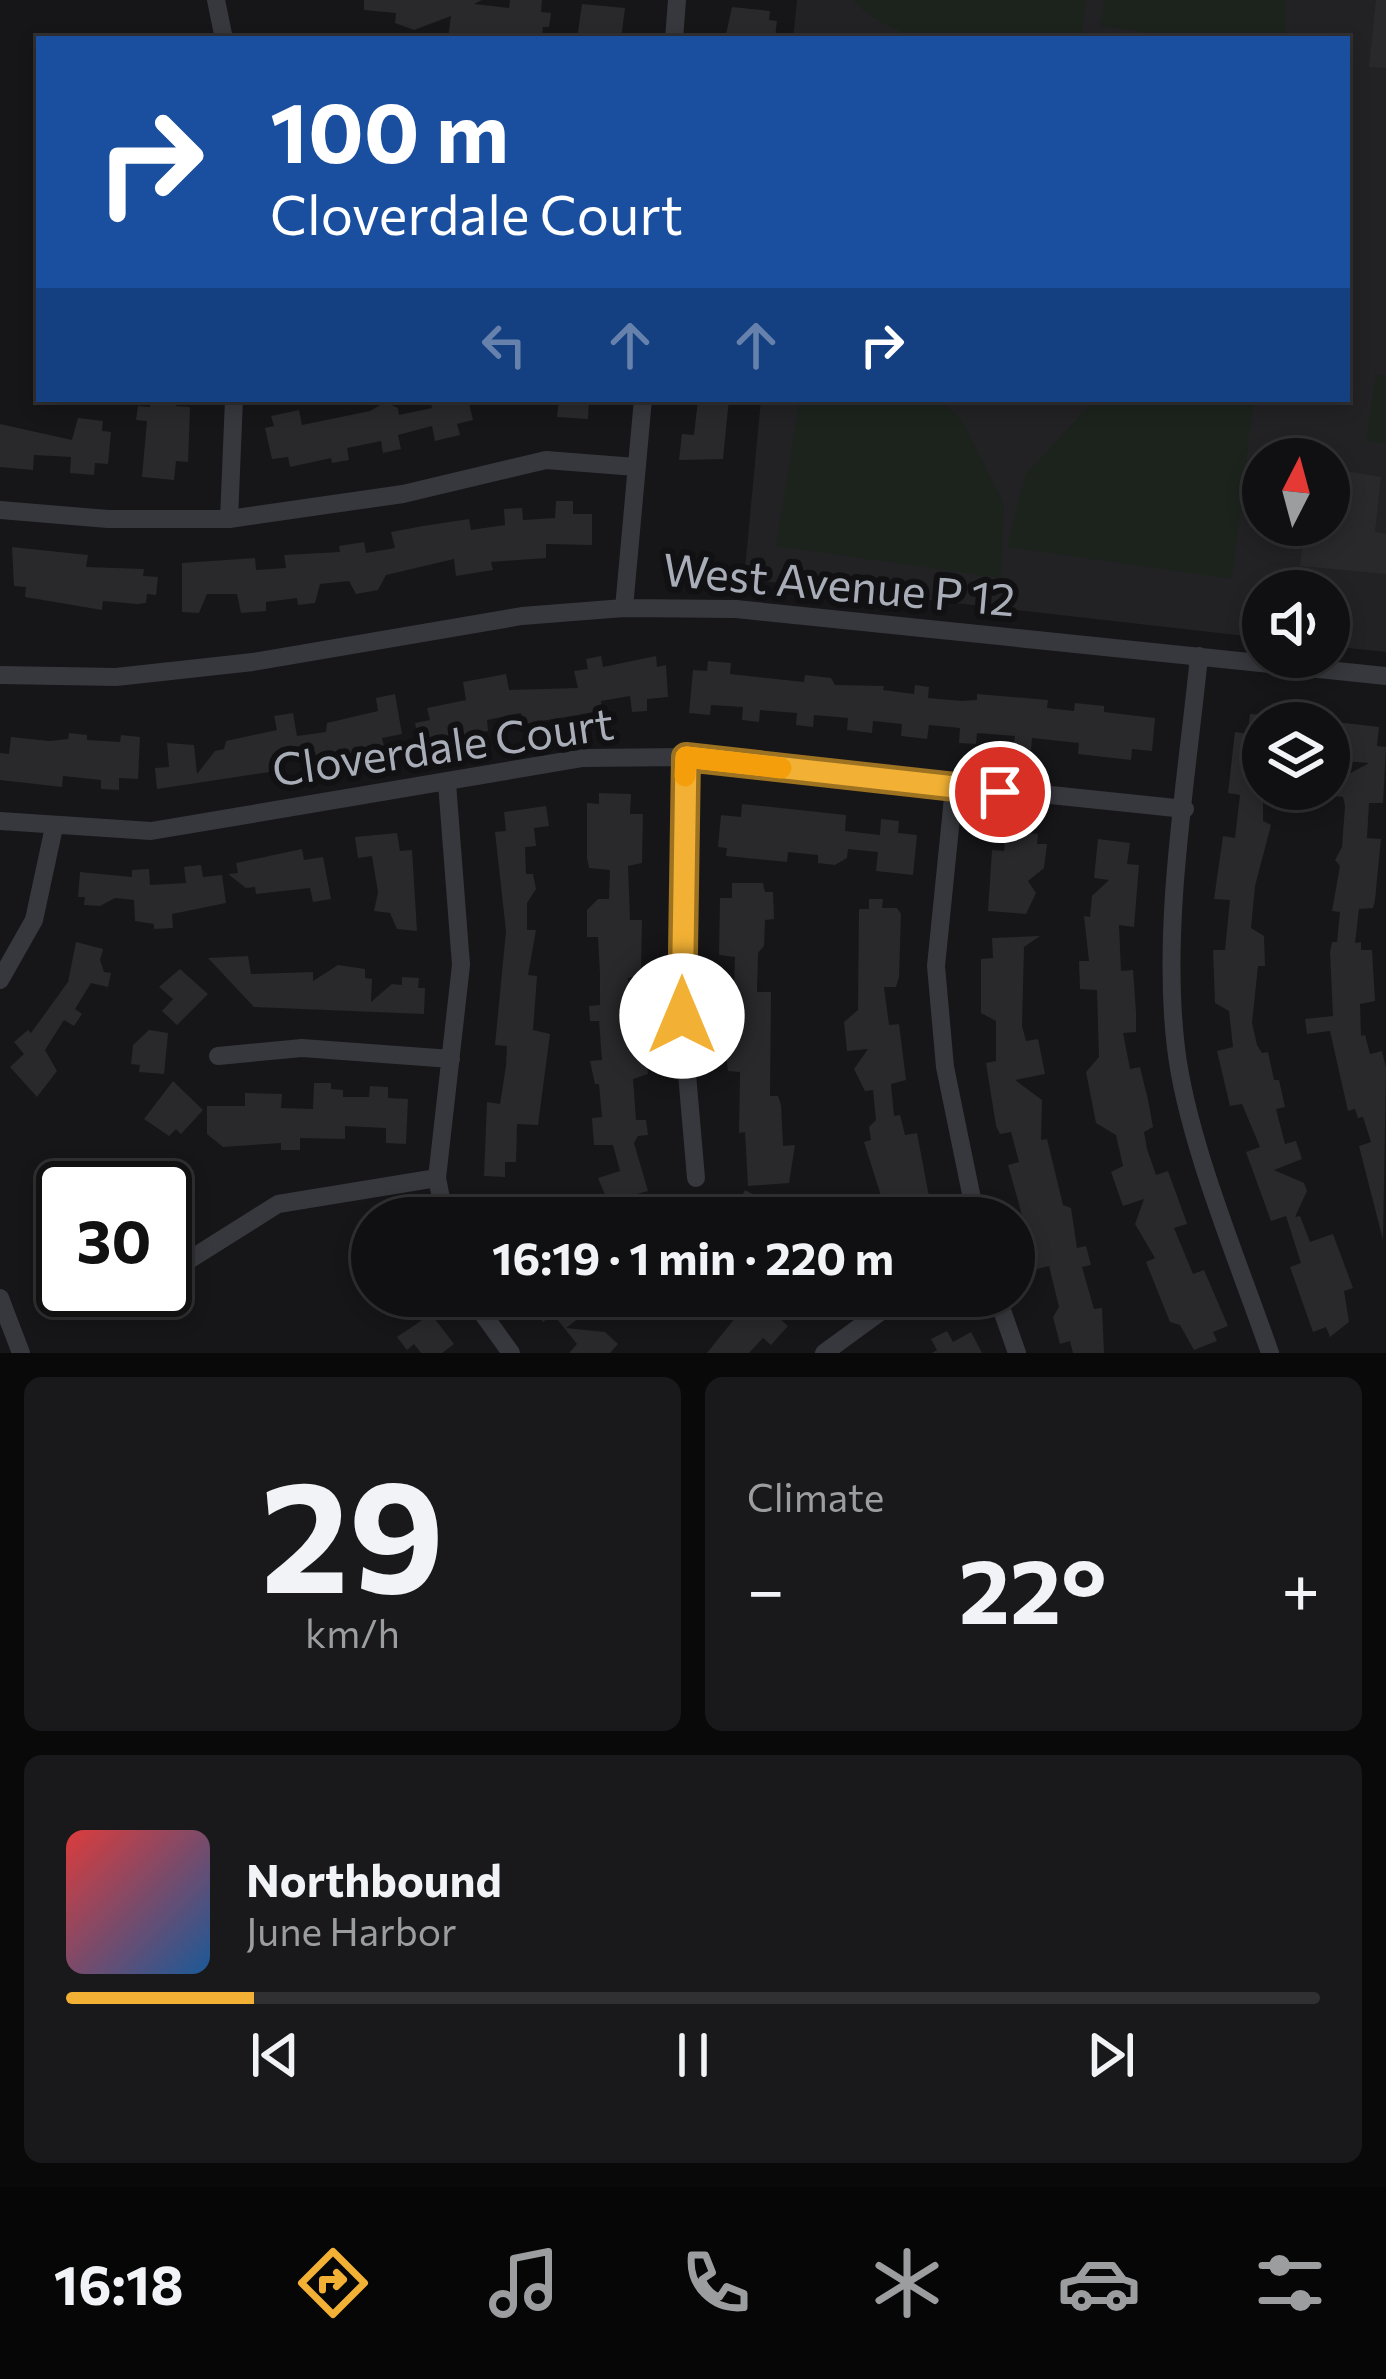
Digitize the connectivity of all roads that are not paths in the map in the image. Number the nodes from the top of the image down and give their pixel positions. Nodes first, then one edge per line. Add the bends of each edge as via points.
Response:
1 (216, 0) edge
2 (677, 0) edge
3 (223, 36) edge
4 (674, 36) edge
5 (234, 402) edge
6 (643, 402) edge
7 (636, 467) junction
8 (0, 510) edge
9 (229, 519) junction
10 (624, 608) junction
11 (1199, 656) junction
12 (0, 676) edge
13 (1386, 676) edge
14 (686, 757) junction
15 (447, 783) junction
16 (954, 788) junction
17 (1185, 809) junction
18 (0, 821) edge
19 (54, 827) junction
20 (0, 980) edge
21 (218, 1057) dead end
22 (451, 1059) junction
23 (437, 1178) junction
24 (696, 1178) dead end
25 (441, 1197) edge
26 (972, 1197) edge
27 (192, 1258) edge
28 (0, 1298) edge
29 (485, 1317) edge
30 (873, 1317) edge
31 (1004, 1317) edge
32 (21, 1353) edge
33 (511, 1353) edge
34 (824, 1353) edge
35 (1017, 1353) edge
36 (1270, 1353) edge

1 - 3 street
2 - 4 street
5 - 9 street
6 - 7 street
7 - 9 street via 546,460 403,494
7 - 10 street
8 - 9 street
10 - 11 street, West Avenue P 12 via 736,609
10 - 12 street, West Avenue P 12 via 522,616 253,662
11 - 13 street, West Avenue P 12
11 - 17 street
14 - 15 street, Cloverdale Court via 583,758
14 - 16 street, Cloverdale Court
14 - 24 street via 682,1016
15 - 19 street, Cloverdale Court via 151,831
15 - 22 street via 461,964
16 - 17 street, Cloverdale Court
16 - 26 street via 936,965 945,1067
17 - 36 street via 1176,1048 1208,1174
18 - 19 street, Cloverdale Court
19 - 20 street via 34,920
21 - 22 street via 302,1048
22 - 23 street
23 - 25 street
23 - 27 street via 278,1204
28 - 32 street
29 - 33 street
30 - 34 street
31 - 35 street

